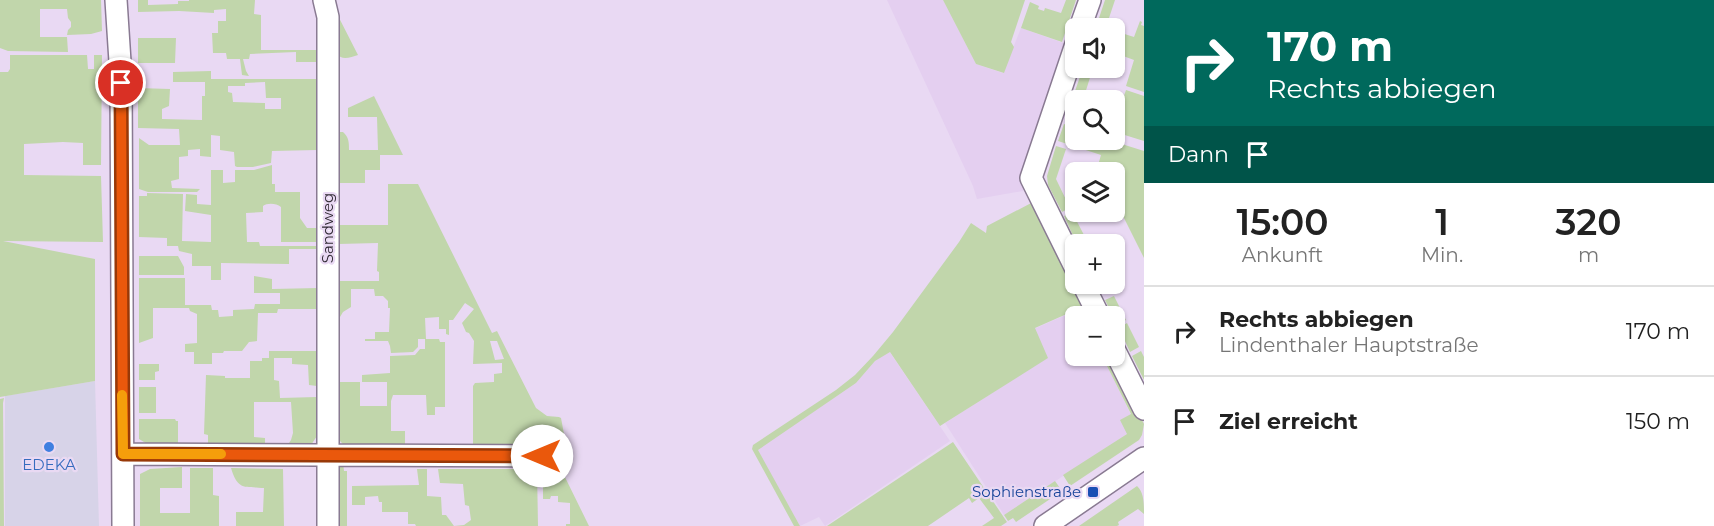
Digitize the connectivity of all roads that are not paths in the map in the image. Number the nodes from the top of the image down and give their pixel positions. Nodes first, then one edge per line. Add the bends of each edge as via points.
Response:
1 (116, 0) edge
2 (324, 0) edge
3 (1090, 0) edge
4 (1084, 18) edge
5 (1065, 77) edge
6 (1065, 247) edge
7 (1122, 366) edge
8 (1144, 409) edge
9 (123, 454) junction
10 (327, 456) junction
11 (542, 456) dead end
12 (1142, 463) edge
13 (123, 526) edge
14 (328, 526) edge
15 (1045, 526) edge

1 - 9 street via 121,77
2 - 10 street, Sandweg via 328,17
3 - 4 street
5 - 6 street via 1031,178
7 - 8 street
9 - 10 street
9 - 13 street
10 - 11 street
10 - 14 street, Sandweg
12 - 15 street

